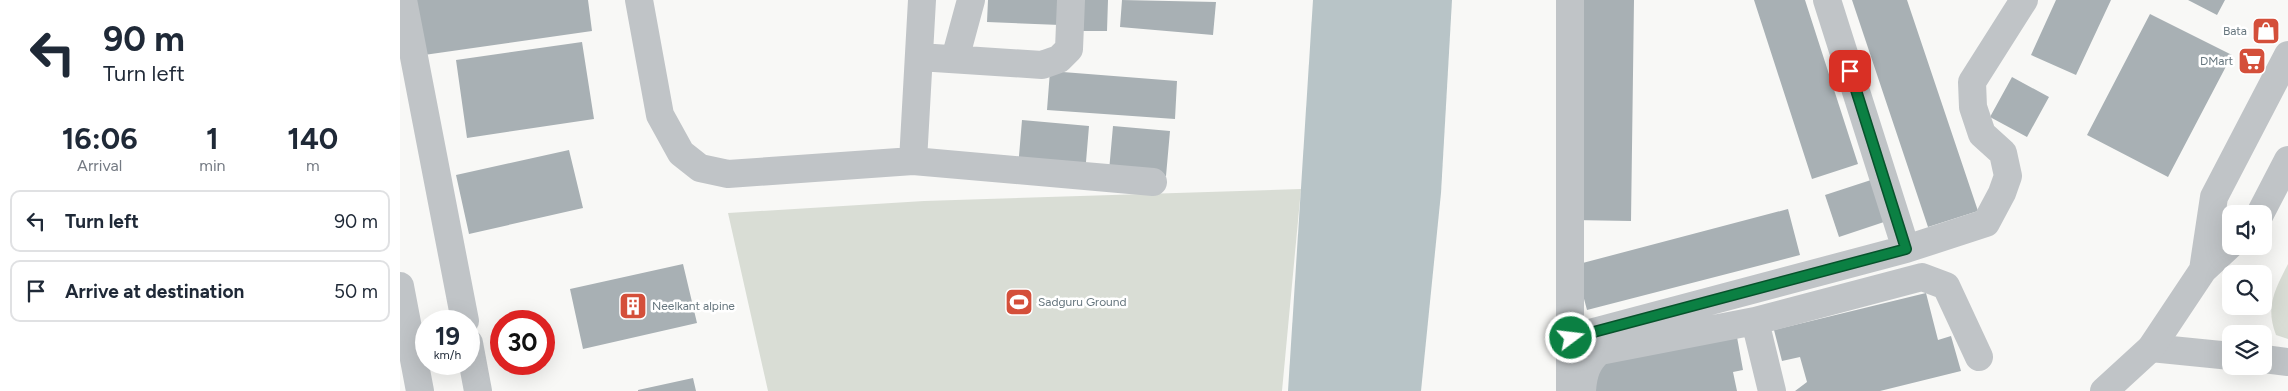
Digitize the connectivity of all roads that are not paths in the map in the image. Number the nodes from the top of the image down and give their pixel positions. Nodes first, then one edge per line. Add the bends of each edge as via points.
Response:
1 (403, 0) edge
2 (639, 0) edge
3 (922, 0) edge
4 (971, 0) edge
5 (1072, 0) edge
6 (1570, 0) edge
7 (1827, 0) edge
8 (2024, 0) edge
9 (2288, 55) edge
10 (919, 57) junction
11 (955, 59) junction
12 (2288, 160) edge
13 (913, 161) junction
14 (1153, 182) dead end
15 (2265, 205) edge
16 (1906, 249) junction
17 (2222, 252) edge
18 (2203, 270) junction
19 (400, 286) edge
20 (462, 310) edge
21 (1756, 320) junction
22 (1571, 338) junction
23 (2151, 348) junction
24 (2222, 355) edge
25 (1979, 357) dead end
26 (2272, 360) edge
27 (2288, 362) edge
28 (475, 375) edge
29 (420, 391) edge
30 (478, 391) edge
31 (1570, 391) edge
32 (1582, 391) edge
33 (1772, 391) edge
34 (2104, 391) edge

1 - 20 street
2 - 13 street via 660,115 681,153 700,168 728,174
3 - 10 street
4 - 11 street
5 - 11 street via 1070,49 1059,59 1042,65
6 - 22 street
7 - 16 street
8 - 16 street via 1972,82 1973,107 1982,134 2003,153 2008,176 2002,194 1986,223
9 - 18 street via 2214,197
10 - 11 street
10 - 13 street
12 - 15 street
13 - 14 street
16 - 22 street
17 - 18 street
18 - 23 street
19 - 29 street
21 - 25 street via 1922,276 1946,286
21 - 32 street via 1600,351 1590,358 1582,379
21 - 33 street
22 - 31 street
23 - 24 street
23 - 34 street
26 - 27 street
28 - 30 street

